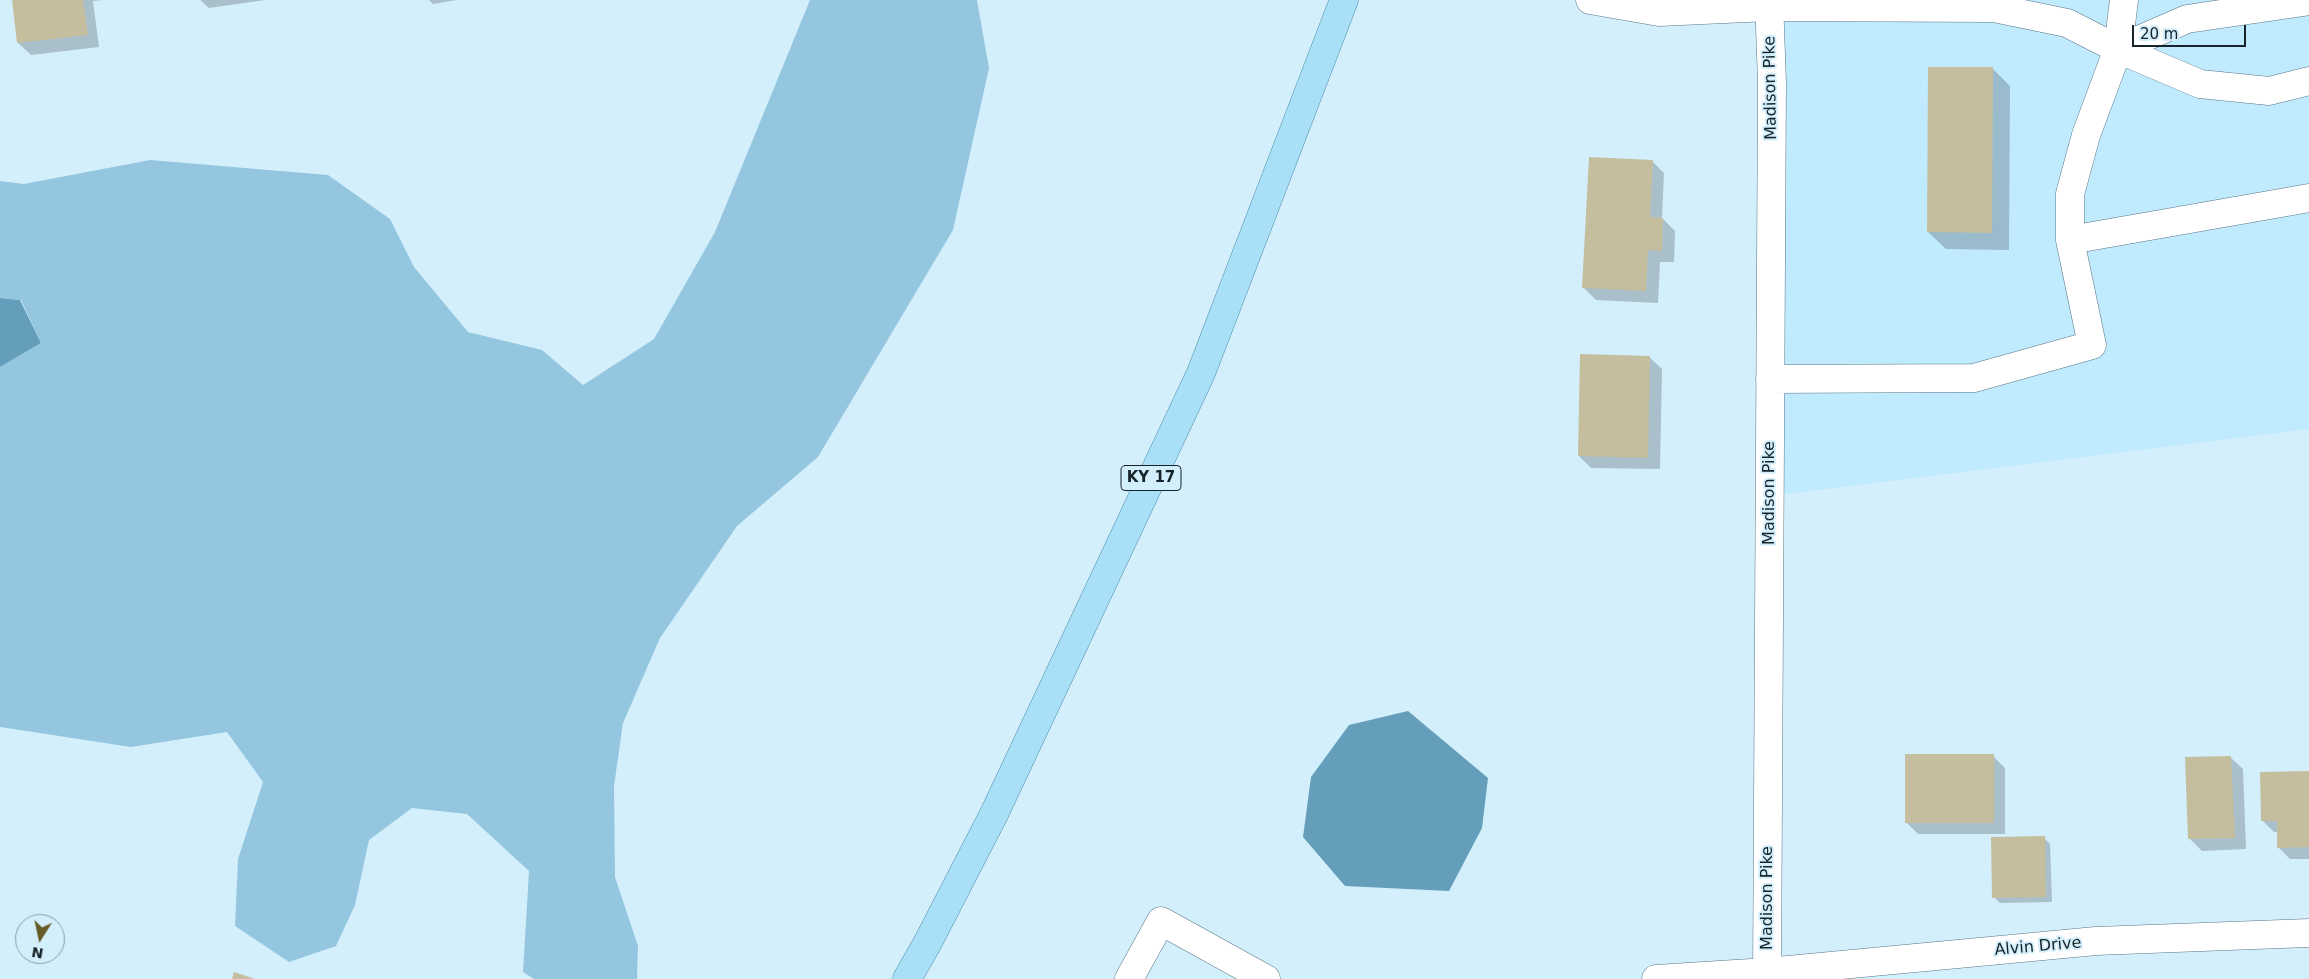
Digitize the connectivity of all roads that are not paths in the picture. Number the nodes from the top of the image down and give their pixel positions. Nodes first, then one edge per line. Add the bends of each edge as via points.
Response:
1 (1344, 0) edge
2 (1590, 0) edge
3 (2124, 0) edge
4 (2309, 1) edge
5 (1769, 3) edge
6 (2118, 49) junction
7 (2309, 81) edge
8 (2309, 198) edge
9 (2070, 240) junction
10 (1770, 379) junction
11 (2309, 933) edge
12 (1767, 976) edge
13 (907, 979) edge
14 (1130, 979) edge
15 (1266, 979) edge
16 (1656, 979) edge

1 - 13 main road, KY 17 via 1201,372 994,814
2 - 5 street via 1660,12
3 - 6 street
4 - 6 street via 2187,20
5 - 6 street via 1994,8 2067,23
5 - 10 street, Madison Pike via 1772,82
6 - 7 street via 2200,84 2269,91
6 - 9 street via 2086,136 2070,194
8 - 9 street
9 - 10 street via 2092,345 1974,378
10 - 12 street, Madison Pike
11 - 12 street, Alvin Drive via 2096,941
12 - 16 street, Alvin Drive
14 - 15 street via 1161,921

